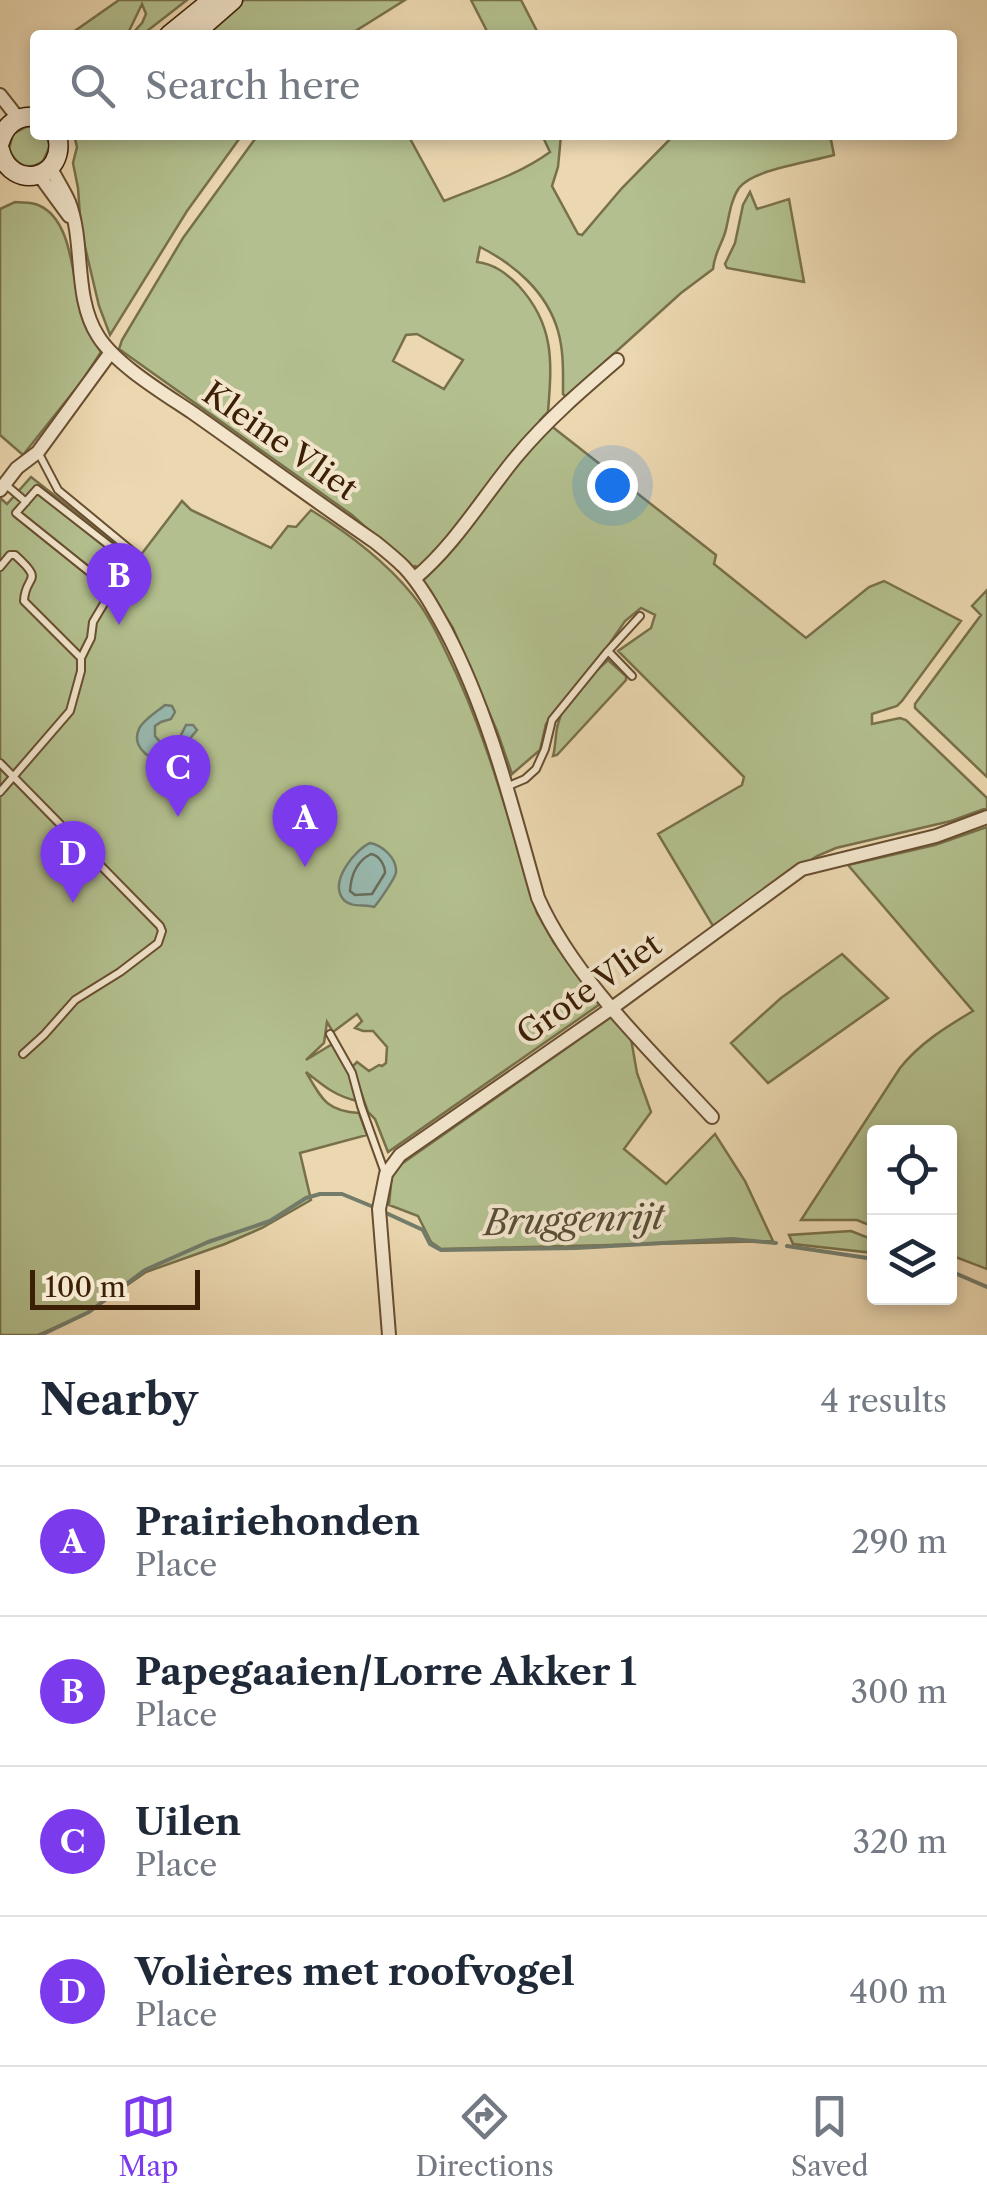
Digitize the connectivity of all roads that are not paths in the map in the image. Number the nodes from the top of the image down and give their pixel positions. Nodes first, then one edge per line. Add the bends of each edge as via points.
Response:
1 (212, 0) edge
2 (233, 0) edge
3 (176, 30) edge
4 (198, 30) edge
5 (0, 94) edge
6 (12, 123) edge
7 (61, 140) edge
8 (0, 152) edge
9 (45, 171) junction
10 (7, 175) edge
11 (112, 352) junction
12 (617, 360) dead end
13 (38, 452) junction
14 (2, 487) edge
15 (26, 502) junction
16 (133, 564) junction
17 (0, 567) edge
18 (414, 579) junction
19 (112, 590) junction
20 (640, 616) dead end
21 (608, 651) junction
22 (81, 658) junction
23 (632, 676) dead end
24 (0, 763) edge
25 (14, 777) junction
26 (506, 787) junction
27 (0, 792) edge
28 (987, 817) edge
29 (612, 1008) junction
30 (330, 1034) dead end
31 (23, 1054) dead end
32 (712, 1118) dead end
33 (386, 1174) junction
34 (389, 1335) edge

1 - 3 main road
2 - 4 main road
5 - 6 street
7 - 9 main road
8 - 10 main road
9 - 10 main road
9 - 11 street via 74,222 91,322
11 - 13 street
11 - 18 street, Kleine Vliet via 375,542
12 - 18 street via 546,424
13 - 14 street
13 - 16 lane via 58,490 138,556
14 - 15 lane
15 - 16 lane via 37,489
15 - 19 lane via 16,513
16 - 19 lane
17 - 22 lane via 10,555 28,566 33,574 24,600
18 - 26 street, Kleine Vliet via 480,706
19 - 22 lane
20 - 21 lane
21 - 23 lane
21 - 26 lane via 552,720 536,769
22 - 25 lane via 70,710
24 - 25 lane
25 - 27 lane
25 - 31 lane via 162,931 158,943 70,1004
26 - 29 street, Kleine Vliet via 549,924
28 - 29 street, Grote Vliet via 802,869
29 - 32 street, Kleine Vliet
29 - 33 street, Grote Vliet via 400,1155
30 - 33 lane via 352,1073
33 - 34 street via 380,1209

